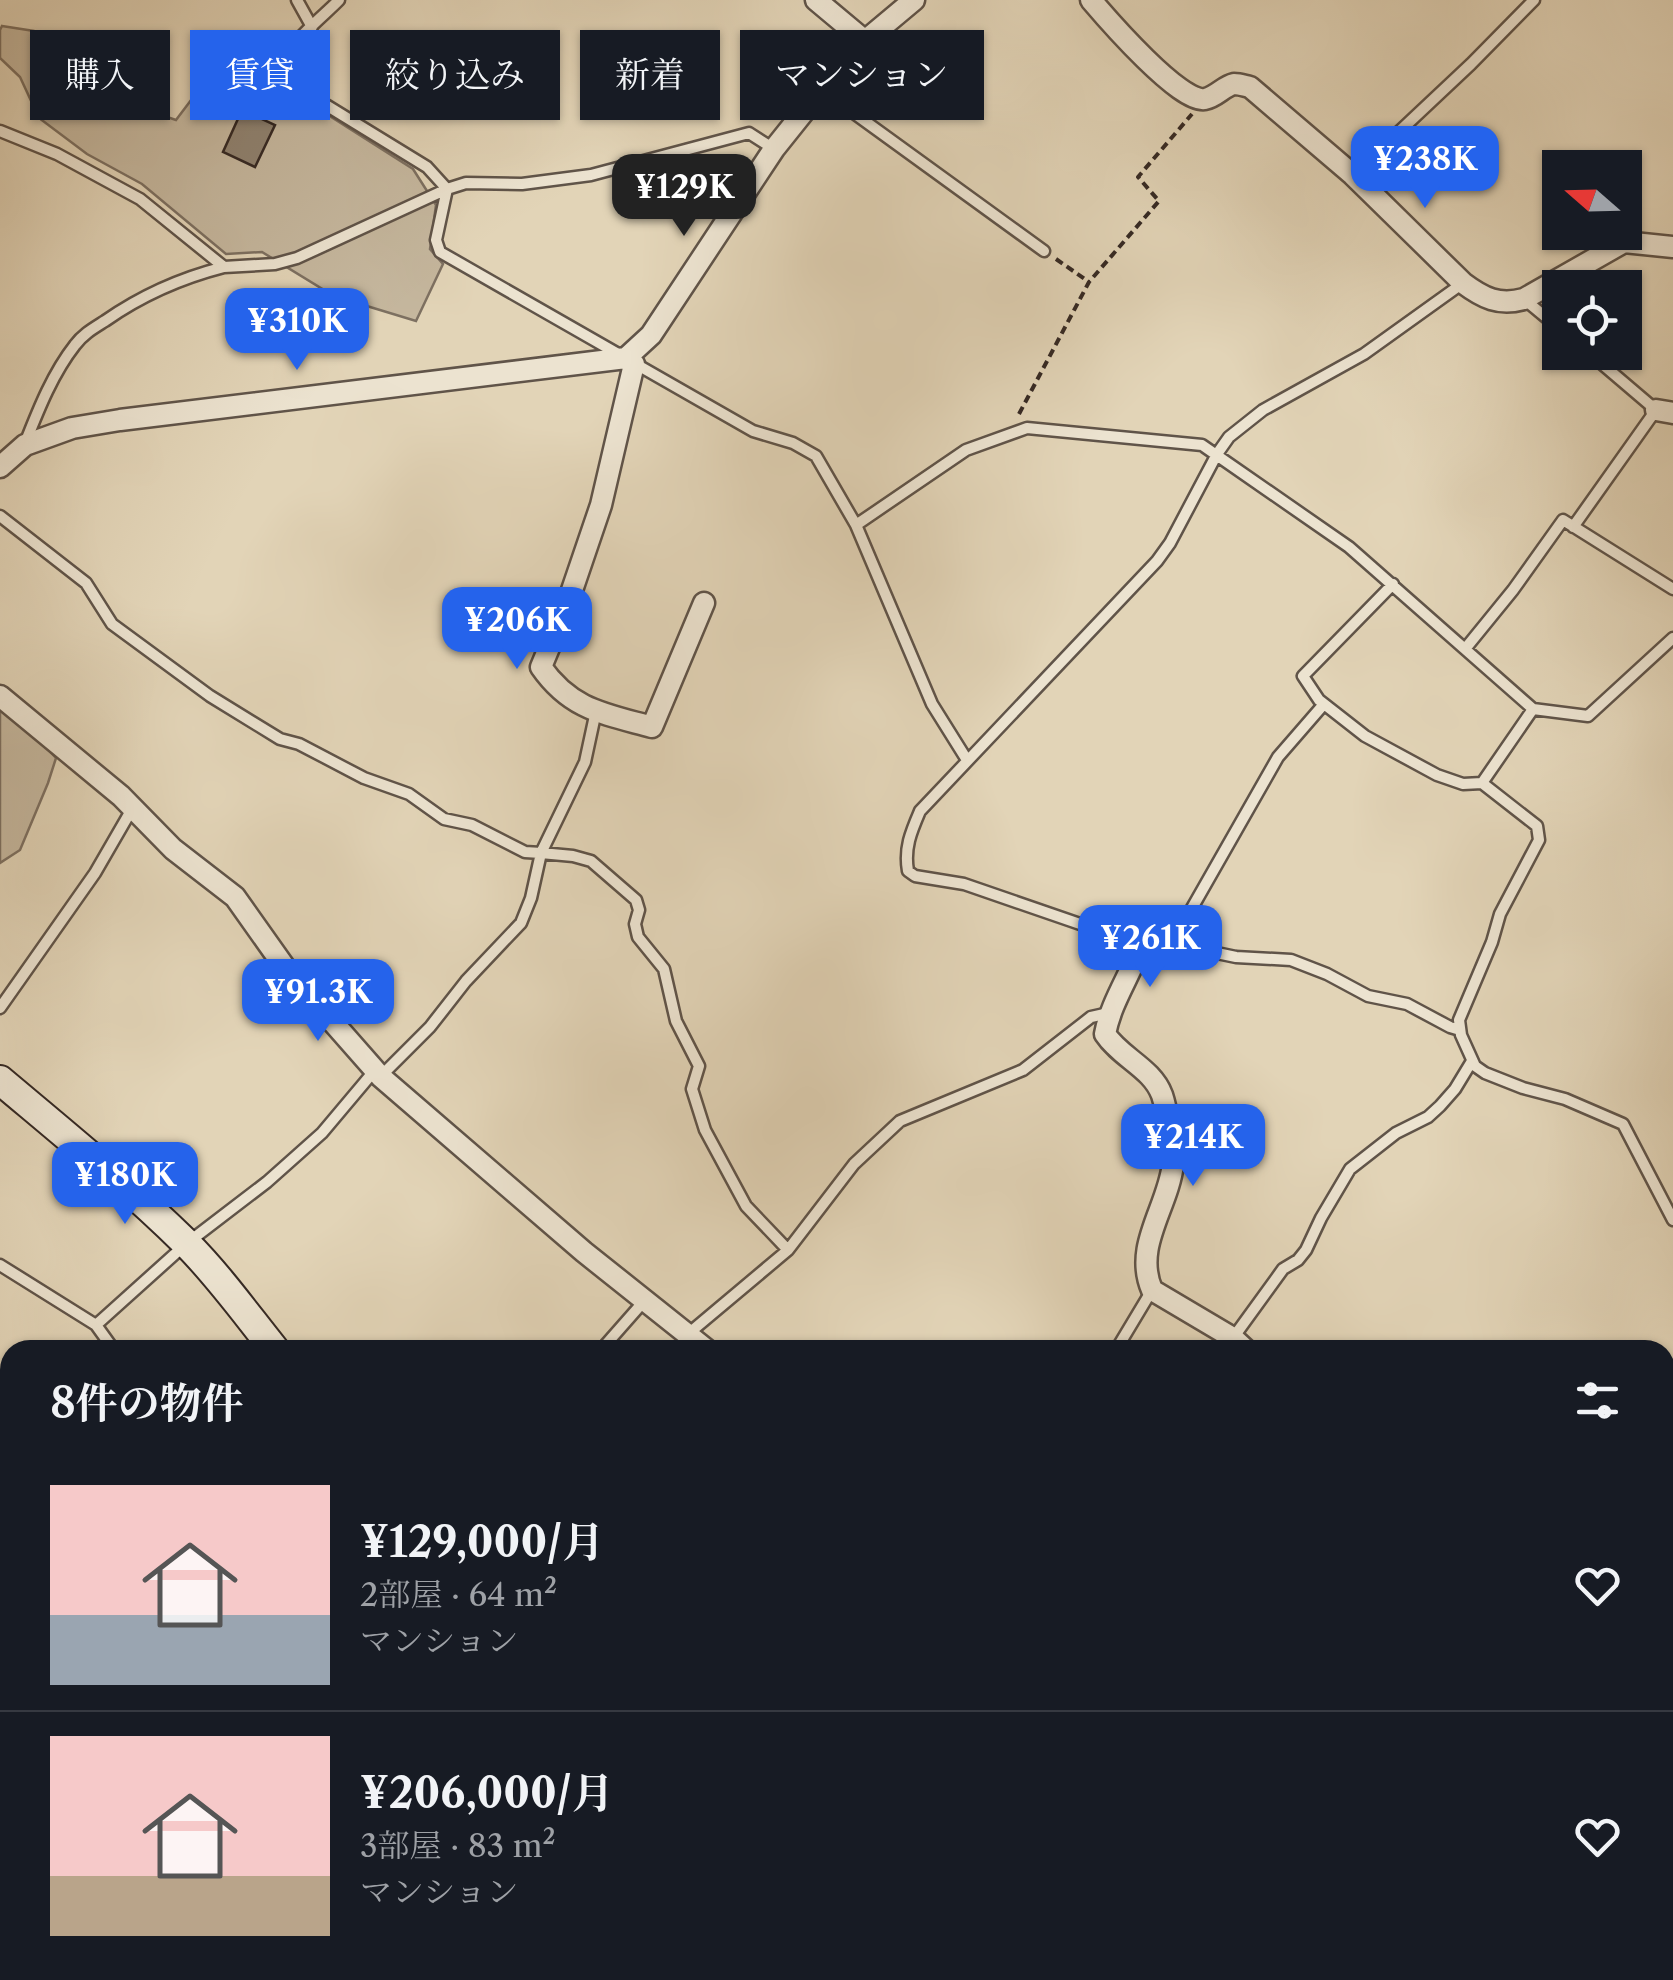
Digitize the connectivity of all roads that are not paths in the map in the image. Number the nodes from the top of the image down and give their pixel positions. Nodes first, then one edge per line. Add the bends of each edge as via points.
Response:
1 (297, 0) edge
2 (338, 0) edge
3 (816, 0) edge
4 (914, 0) edge
5 (1092, 0) edge
6 (1534, 0) edge
7 (312, 27) junction
8 (853, 30) edge
9 (877, 30) edge
10 (798, 120) edge
11 (863, 120) edge
12 (0, 131) edge
13 (774, 149) junction
14 (1353, 175) junction
15 (447, 189) junction
16 (1673, 247) edge
17 (1044, 251) road end
18 (224, 266) junction
19 (1462, 283) junction
20 (1524, 298) junction
21 (1542, 314) edge
22 (630, 361) junction
23 (1611, 370) edge
24 (1664, 412) edge
25 (24, 444) junction
26 (1218, 454) junction
27 (0, 467) edge
28 (0, 516) edge
29 (856, 524) junction
30 (1573, 527) junction
31 (1393, 584) junction
32 (1673, 588) edge
33 (704, 603) dead end
34 (1673, 638) edge
35 (1466, 650) junction
36 (0, 696) edge
37 (1324, 704) junction
38 (1534, 709) junction
39 (596, 711) junction
40 (966, 760) junction
41 (1482, 783) junction
42 (132, 808) junction
43 (541, 853) junction
44 (1175, 938) junction
45 (1141, 945) junction
46 (0, 1008) edge
47 (1109, 1013) junction
48 (1460, 1030) junction
49 (1472, 1061) junction
50 (378, 1073) junction
51 (1, 1083) edge
52 (1673, 1220) edge
53 (186, 1244) junction
54 (788, 1250) junction
55 (0, 1265) edge
56 (1152, 1290) junction
57 (645, 1300) junction
58 (96, 1325) junction
59 (688, 1334) junction
60 (107, 1340) edge
61 (267, 1340) edge
62 (610, 1340) edge
63 (695, 1340) edge
64 (1122, 1340) edge
65 (1233, 1340) edge
66 (1241, 1340) edge

1 - 7 lane
2 - 7 lane
3 - 8 street
4 - 9 street
5 - 14 street via 1171,83 1204,100 1234,84 1250,86
6 - 14 lane
7 - 15 lane via 288,51 282,74 426,167
10 - 13 street
11 - 17 lane
12 - 18 lane via 140,199
13 - 15 lane via 748,133 591,176
13 - 22 street
14 - 19 street
15 - 18 lane via 297,258
15 - 22 lane via 436,240 440,252
16 - 20 street via 1624,242
18 - 25 lane via 134,301 85,334 51,382
19 - 20 street via 1492,301
19 - 26 lane via 1364,354 1263,410
20 - 21 lane
22 - 25 street via 120,420
22 - 29 lane via 753,431 816,456
22 - 39 street via 601,505 541,667 554,686
23 - 24 lane
24 - 30 lane
25 - 27 street
26 - 29 lane via 1202,445 1027,428 966,450
26 - 31 lane
26 - 40 lane via 1157,561
28 - 43 lane via 86,584 112,624 210,696 280,739 409,794 444,819
29 - 40 lane via 932,704
30 - 32 lane
30 - 35 lane via 1563,520
31 - 35 lane
31 - 37 lane via 1304,676
33 - 39 street via 652,727
34 - 38 lane via 1588,716
35 - 38 lane
36 - 42 street
37 - 41 lane via 1437,776
37 - 44 lane via 1278,757
38 - 41 lane
39 - 43 lane via 586,762
40 - 45 lane via 920,811 909,836 908,871
41 - 48 lane via 1537,826 1539,840 1500,914
42 - 46 lane
42 - 50 street via 235,897 286,969
43 - 50 lane via 521,923 430,1027
43 - 54 lane via 592,861 636,900 638,938 664,969 676,1020 698,1066 692,1088 705,1130 746,1206
44 - 45 lane via 1167,946
44 - 48 lane via 1236,957 1291,960
45 - 47 street
47 - 54 lane via 1091,1018 1022,1070 900,1121 854,1164
47 - 56 street via 1104,1034 1162,1094 1174,1160 1145,1254
48 - 49 lane
49 - 52 lane via 1486,1073 1623,1124
49 - 66 lane via 1428,1117 1350,1168 1306,1250 1283,1269
50 - 53 lane via 267,1182
50 - 57 street
51 - 53 main road
53 - 58 lane
53 - 61 main road
54 - 59 lane
55 - 58 lane
56 - 64 lane
56 - 65 street
57 - 59 street
57 - 62 lane
58 - 60 lane
59 - 63 street

